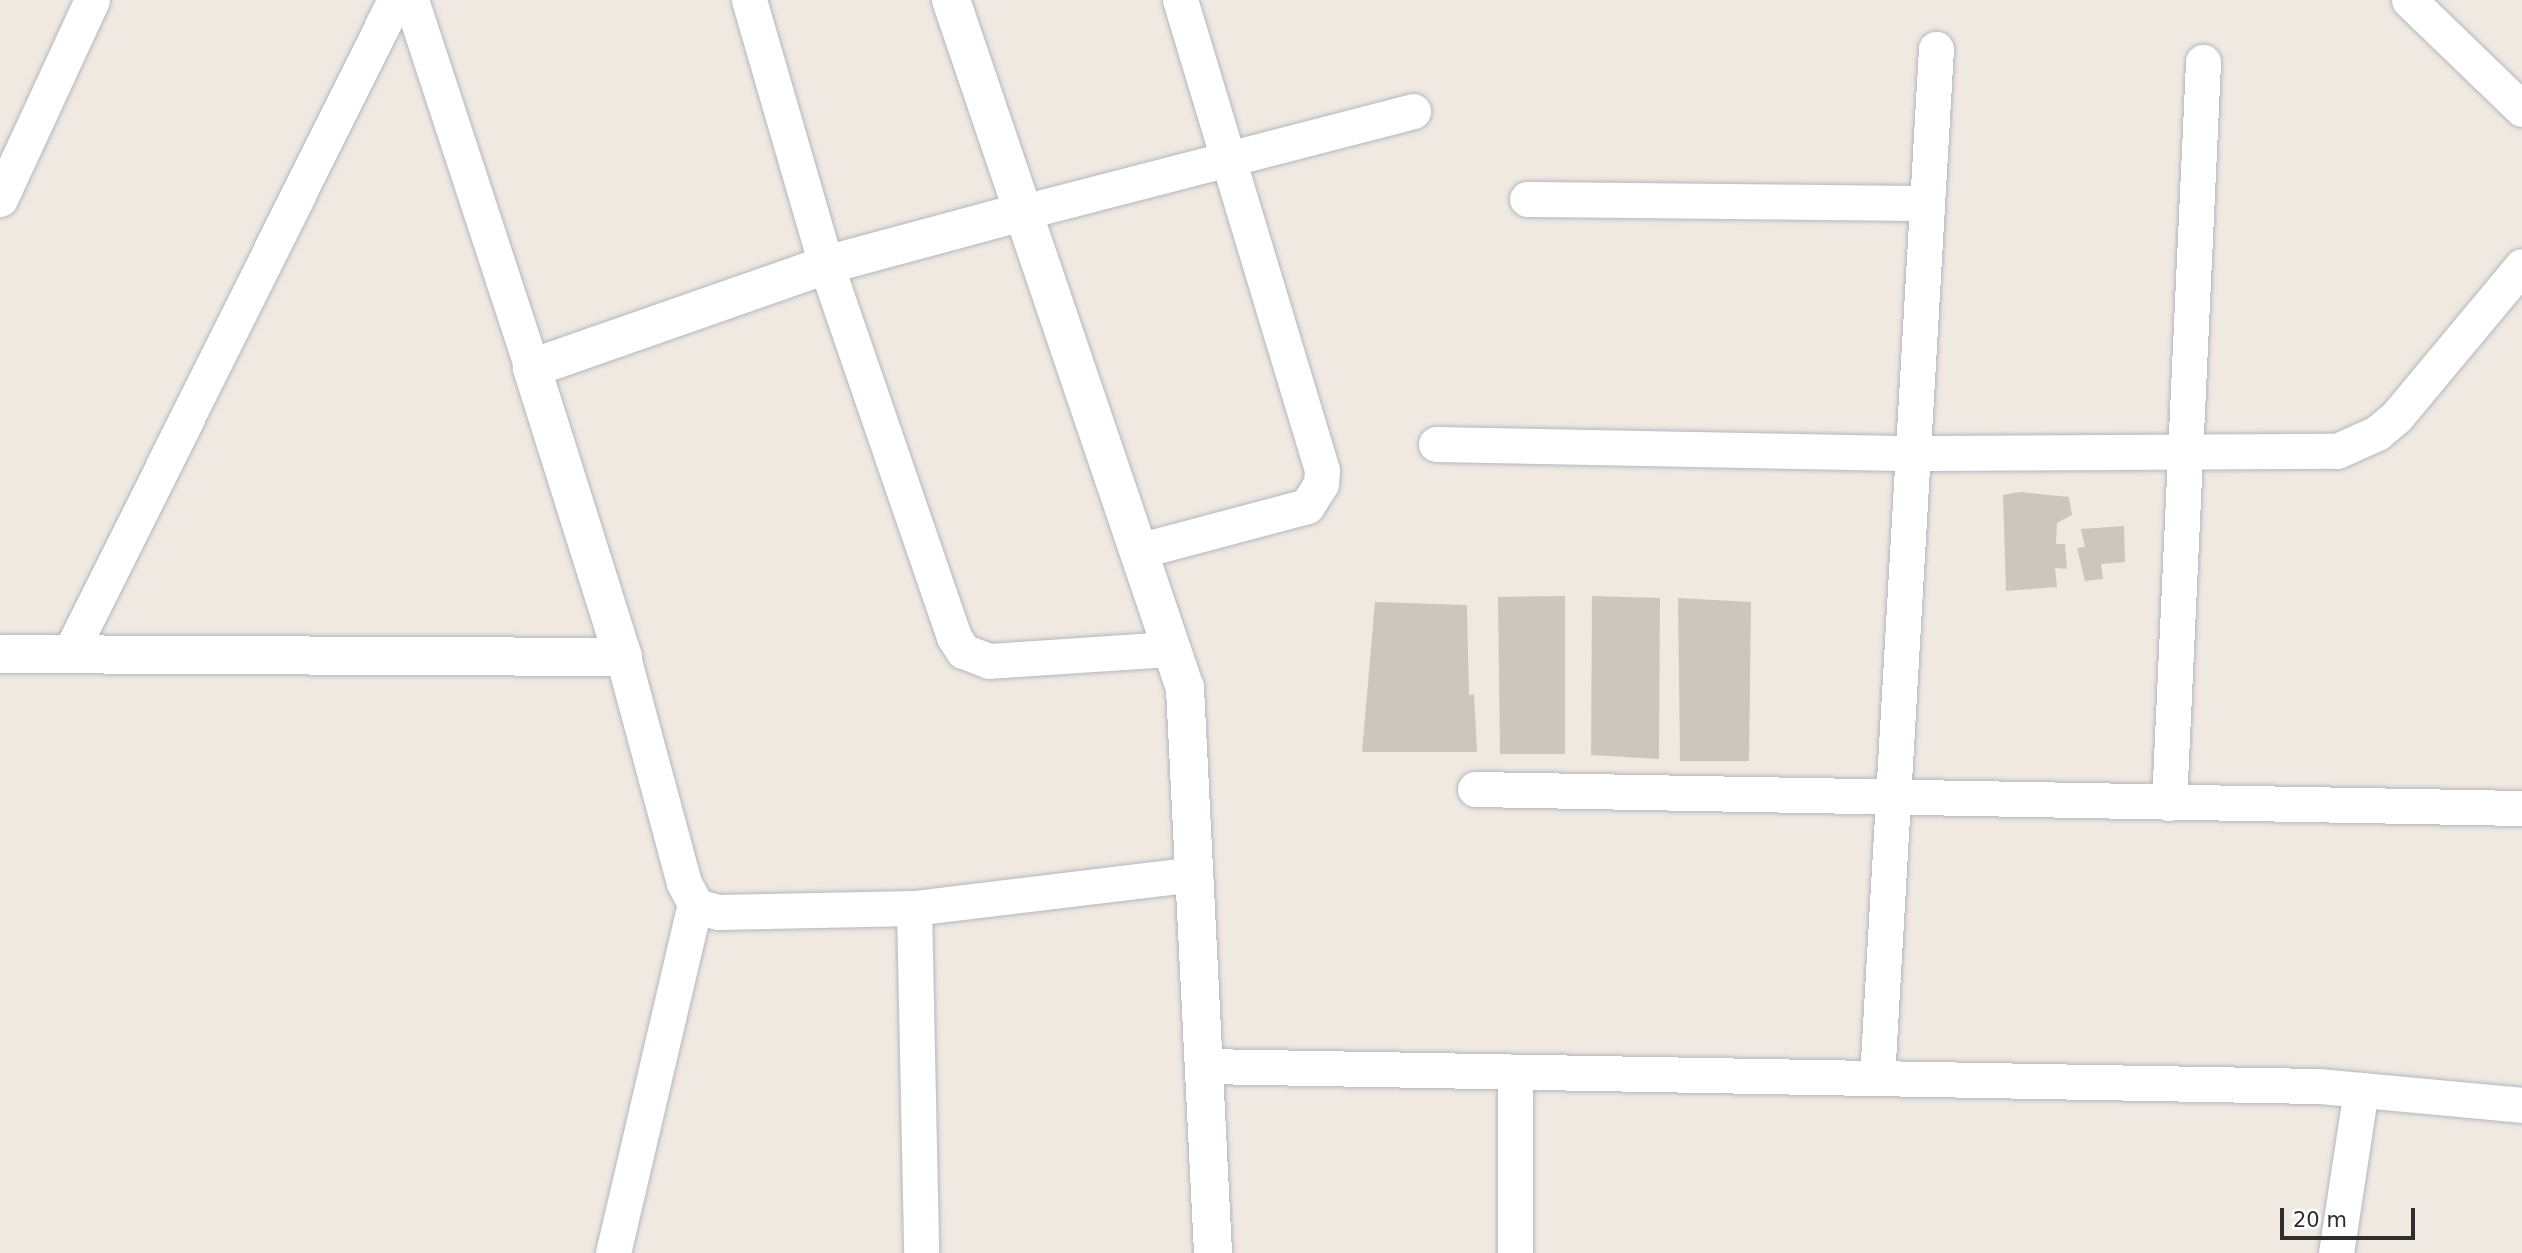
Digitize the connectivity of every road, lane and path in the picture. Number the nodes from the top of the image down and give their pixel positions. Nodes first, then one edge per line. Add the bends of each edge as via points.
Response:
1 (92, 0) edge
2 (395, 0) edge
3 (411, 0) edge
4 (749, 0) edge
5 (951, 0) edge
6 (1180, 0) edge
7 (2409, 0) edge
8 (1936, 49) dead end
9 (2203, 62) dead end
10 (2522, 110) edge
11 (1413, 111) dead end
12 (1230, 159) junction
13 (0, 198) edge
14 (1527, 199) dead end
15 (1927, 203) junction
16 (1023, 212) junction
17 (826, 265) junction
18 (2522, 266) edge
19 (533, 368) junction
20 (1436, 444) dead end
21 (1913, 453) junction
22 (2188, 454) junction
23 (1138, 551) junction
24 (1171, 649) junction
25 (71, 651) junction
26 (0, 654) edge
27 (623, 657) junction
28 (1475, 789) dead end
29 (1893, 800) junction
30 (2169, 803) junction
31 (2522, 808) edge
32 (1194, 874) junction
33 (695, 904) junction
34 (914, 908) junction
35 (1204, 1066) junction
36 (1515, 1072) junction
37 (1877, 1078) junction
38 (2361, 1090) junction
39 (2522, 1105) edge
40 (613, 1253) edge
41 (920, 1253) edge
42 (1213, 1253) edge
43 (1515, 1253) edge
44 (2336, 1253) edge

1 - 13 street
2 - 25 street
3 - 19 street
4 - 17 street
5 - 16 street
6 - 12 street
7 - 10 street
8 - 15 street
9 - 22 street
11 - 12 street
12 - 16 street
12 - 23 street via 1322,470 1321,484 1307,506
14 - 15 street
15 - 21 street
16 - 17 street
16 - 23 street
17 - 19 street
17 - 24 street via 954,637 963,651 989,662
18 - 22 street via 2397,416 2368,438 2320,453
19 - 27 street
20 - 21 street
21 - 22 street
21 - 29 street
22 - 30 street
23 - 24 street
24 - 32 street via 1185,688
25 - 26 street
25 - 27 street
27 - 33 street via 684,883
28 - 29 street
29 - 30 street
29 - 37 street
30 - 31 street
32 - 34 street
32 - 35 street
33 - 34 street via 718,912
33 - 40 street
34 - 41 street
35 - 36 street
35 - 42 street
36 - 37 street
36 - 43 street
37 - 38 street
38 - 39 street
38 - 44 street

